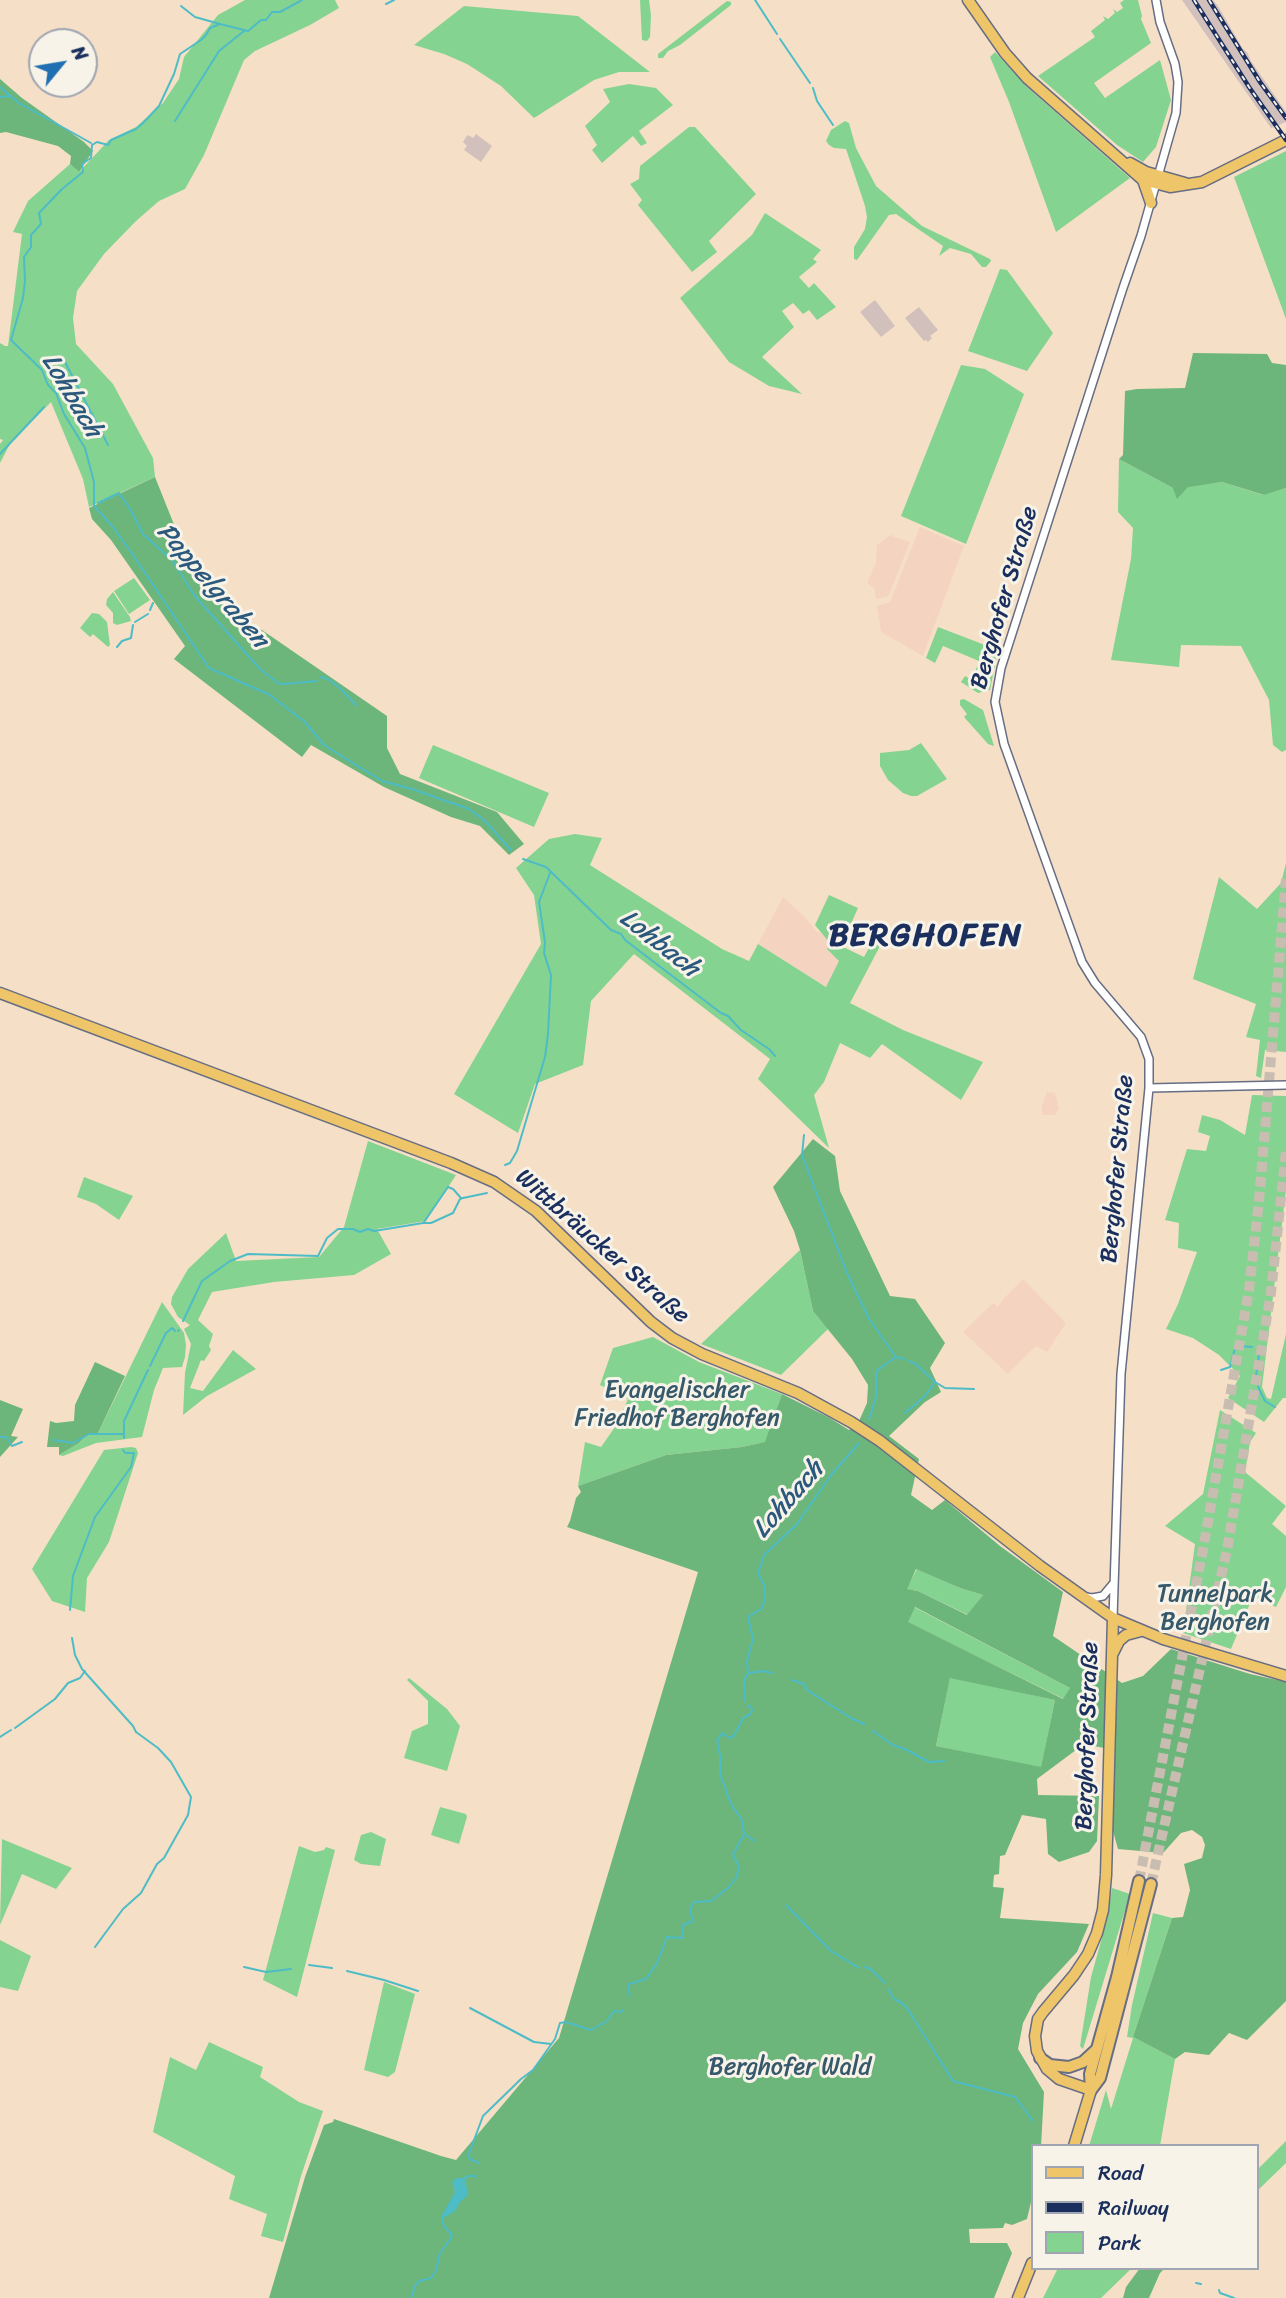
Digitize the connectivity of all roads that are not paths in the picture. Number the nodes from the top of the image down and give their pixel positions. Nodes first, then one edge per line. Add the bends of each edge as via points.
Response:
1 (968, 0) edge
2 (1156, 0) edge
3 (1286, 140) edge
4 (1118, 156) junction
5 (1143, 180) junction
6 (1158, 180) junction
7 (1151, 203) junction
8 (0, 993) edge
9 (1286, 1085) edge
10 (1149, 1088) junction
11 (1114, 1583) junction
12 (1083, 1597) junction
13 (1113, 1618) junction
14 (1141, 1631) junction
15 (1112, 1655) junction
16 (1286, 1676) edge
17 (1139, 1881) tunnel mouth
18 (1151, 1884) tunnel mouth
19 (1096, 2050) junction
20 (1040, 2058) junction
21 (1091, 2090) junction
22 (1075, 2144) edge
23 (1030, 2268) edge
24 (1018, 2298) edge

1 - 4 main road via 1014,64
2 - 6 street, Berghofer Straße via 1178,89
3 - 6 main road via 1215,176 1189,184
4 - 5 main road
4 - 6 main road
5 - 6 main road
5 - 7 main road
6 - 7 street, Berghofer Straße
7 - 10 street, Berghofer Straße via 1014,627 995,702 1004,744 1082,962 1145,1045
8 - 12 main road, Wittbräucker Straße via 494,1182 536,1211 672,1338 792,1389 850,1422
9 - 10 street
10 - 11 street, Berghofer Straße via 1121,1374
11 - 12 street via 1103,1596
11 - 13 street, Berghofer Straße
12 - 13 main road, Wittbräucker Straße
13 - 14 main road, Wittbräucker Straße
13 - 15 main road, Berghofer Straße
14 - 15 main road via 1126,1635
14 - 16 main road, Wittbräucker Straße
15 - 20 main road, Berghofer Straße via 1103,1910 1088,1954 1038,2020 1035,2036
17 - 19 highway
18 - 21 highway via 1100,2078
19 - 20 highway via 1069,2067 1050,2065
19 - 21 highway
20 - 21 main road via 1053,2075
21 - 22 main road
23 - 24 main road

